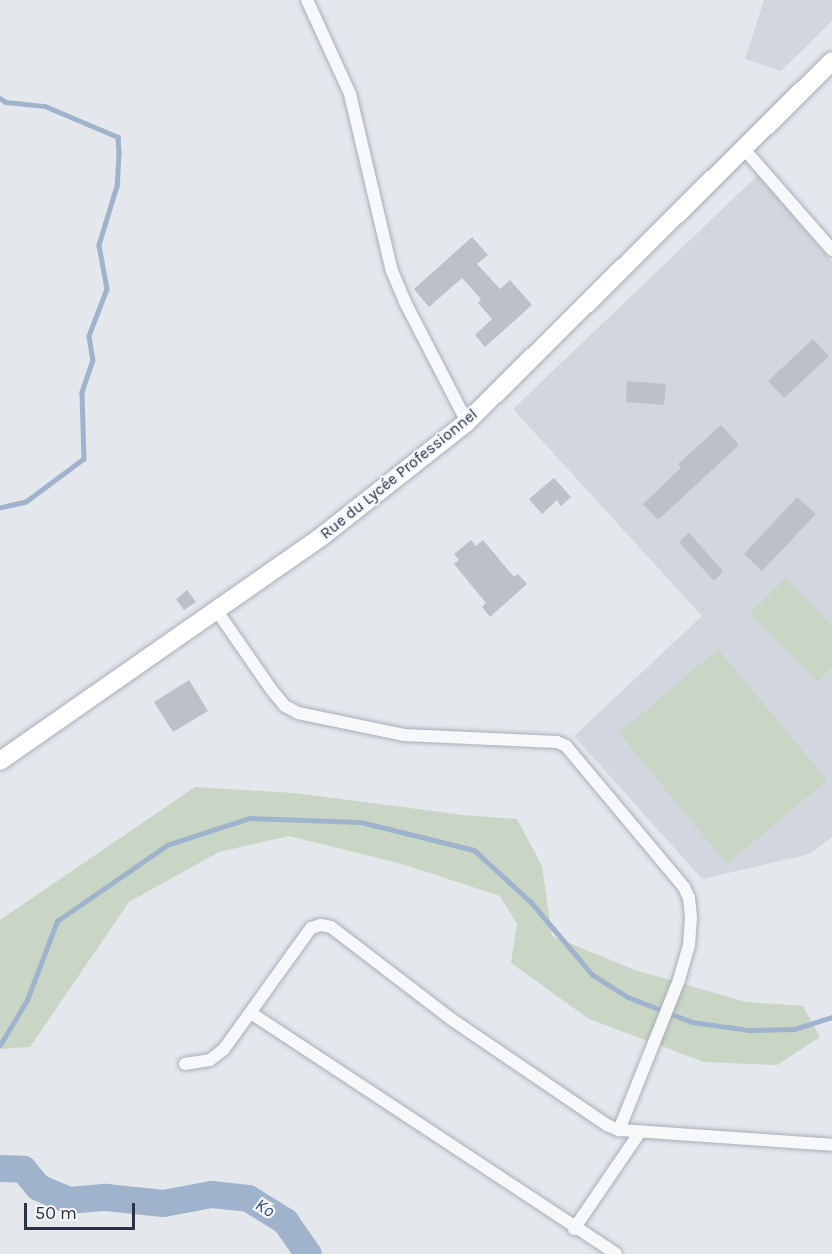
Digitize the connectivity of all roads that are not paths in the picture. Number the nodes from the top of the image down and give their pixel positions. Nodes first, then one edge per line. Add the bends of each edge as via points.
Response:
1 (307, 0) edge
2 (832, 61) edge
3 (744, 149) junction
4 (832, 250) edge
5 (467, 422) junction
6 (217, 611) junction
7 (0, 761) edge
8 (251, 1013) junction
9 (185, 1064) dead end
10 (619, 1130) junction
11 (640, 1132) junction
12 (832, 1145) edge
13 (574, 1228) junction
14 (616, 1254) edge

1 - 5 street via 350,94 392,271
2 - 3 main road, Rue du Lycée Professionnel
3 - 4 street
3 - 5 main road, Rue du Lycée Professionnel
5 - 6 main road, Rue du Lycée Professionnel via 321,537
6 - 7 main road, Rue du Lycée Professionnel
6 - 10 street via 271,689 285,706 298,712 404,735 557,742 566,746 684,888 691,916 689,945 679,980
8 - 9 street via 217,1057
8 - 10 street via 311,928 331,927 454,1021
8 - 13 street
10 - 11 street
11 - 12 street
11 - 13 street
13 - 14 street

